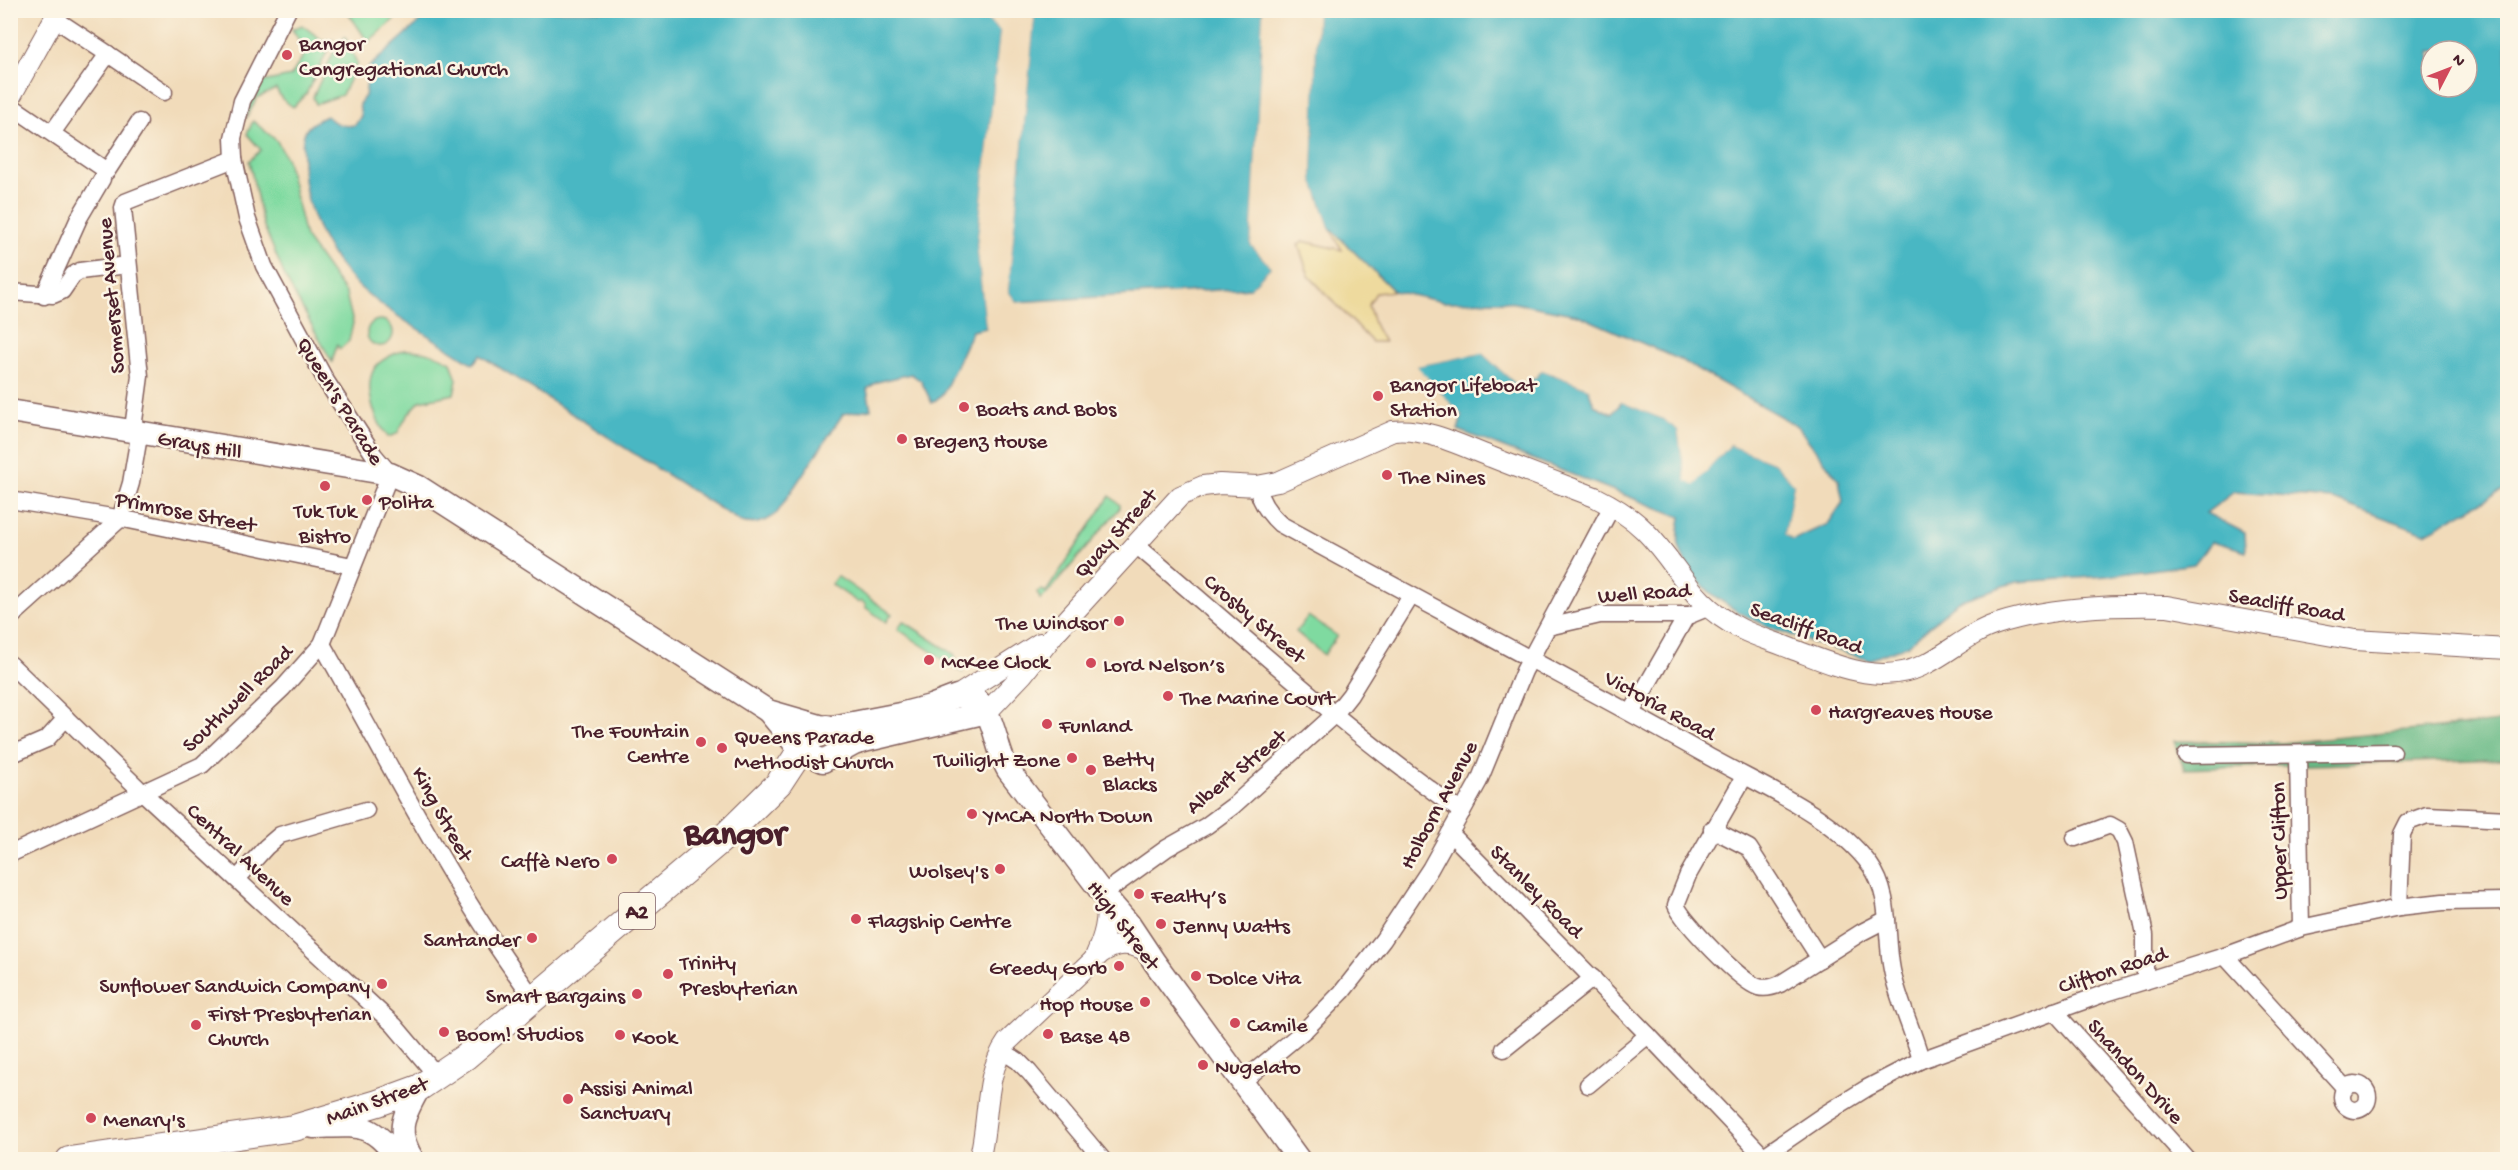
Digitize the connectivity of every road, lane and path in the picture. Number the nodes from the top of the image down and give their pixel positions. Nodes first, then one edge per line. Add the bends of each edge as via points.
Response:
1 (288, 10) edge
2 (57, 15) edge
3 (108, 54) junction
4 (17, 74) edge
5 (164, 92) dead end
6 (10, 98) edge
7 (10, 105) edge
8 (139, 122) dead end
9 (52, 133) junction
10 (234, 159) junction
11 (102, 179) dead end
12 (127, 265) junction
13 (10, 292) edge
14 (45, 296) junction
15 (10, 411) edge
16 (137, 432) junction
17 (390, 474) junction
18 (1257, 486) junction
19 (10, 500) edge
20 (1612, 506) junction
21 (120, 519) junction
22 (1136, 545) junction
23 (352, 566) junction
24 (1411, 596) junction
25 (1707, 608) junction
26 (1687, 615) junction
27 (10, 618) edge
28 (1548, 627) junction
29 (1055, 633) junction
30 (322, 645) junction
31 (2508, 649) edge
32 (1530, 659) junction
33 (10, 664) edge
34 (957, 696) junction
35 (768, 711) junction
36 (987, 712) junction
37 (1631, 712) junction
38 (1335, 714) junction
39 (66, 718) junction
40 (827, 728) junction
41 (800, 750) junction
42 (2392, 752) dead end
43 (2298, 754) junction
44 (10, 755) edge
45 (2186, 755) dead end
46 (1744, 777) junction
47 (145, 794) junction
48 (366, 810) dead end
49 (1462, 812) junction
50 (2508, 819) edge
51 (1713, 829) junction
52 (1450, 833) junction
53 (2074, 838) dead end
54 (10, 854) edge
55 (237, 879) junction
56 (1104, 896) junction
57 (2508, 901) edge
58 (2399, 907) junction
59 (1887, 919) junction
60 (2301, 928) junction
61 (1147, 951) junction
62 (2225, 956) junction
63 (1820, 959) junction
64 (1094, 960) junction
65 (1593, 978) junction
66 (2145, 981) junction
67 (534, 999) junction
68 (2054, 1011) junction
69 (1648, 1035) junction
70 (1504, 1049) dead end
71 (1001, 1050) junction
72 (1921, 1060) junction
73 (1243, 1081) junction
74 (426, 1084) junction
75 (1588, 1085) dead end
76 (2345, 1088) dead end
77 (294, 1128) junction
78 (382, 1138) junction
79 (143, 1155) edge
80 (1760, 1158) edge
81 (69, 1160) edge
82 (392, 1160) edge
83 (399, 1160) edge
84 (413, 1160) edge
85 (979, 1160) edge
86 (1103, 1160) edge
87 (1299, 1160) edge
88 (2188, 1160) edge

1 - 10 street, Queen's Parade via 242,101 233,138
2 - 3 street
2 - 4 street
3 - 5 street
3 - 9 street
4 - 6 street
7 - 9 street
8 - 9 street via 107,171
10 - 12 street, Somerset Avenue via 127,200 123,208
10 - 17 street, Queen's Parade via 247,218 264,266 326,381
11 - 14 street via 79,218
12 - 14 street via 80,271 62,291
12 - 16 street, Somerset Avenue via 140,376
13 - 14 street
15 - 16 main road, Grays Hill
16 - 17 main road, Grays Hill
16 - 21 street, Somerset Avenue via 131,483
17 - 23 street, Southwell Road
17 - 35 main road, Queen's Parade via 419,487
18 - 20 street, Seacliff Road via 1278,482 1393,431 1414,430
18 - 22 street, Quay Street via 1220,484 1190,490 1171,504
18 - 24 street, Victoria Road via 1265,507 1280,524
19 - 21 street, Primrose Street
20 - 25 street, Seacliff Road via 1644,530
20 - 28 street, Holborn Avenue
21 - 23 street, Primrose Street
21 - 27 street
22 - 29 street, Quay Street
22 - 38 street, Crosby Street
23 - 30 street, Southwell Road
24 - 32 street, Victoria Road
24 - 38 street, Albert Street
25 - 26 street, Well Road
25 - 31 street, Seacliff Road via 1741,630 1850,671 1893,675 1925,664 1995,624 2043,612 2141,606 2168,606 2355,640
26 - 28 street, Well Road via 1600,615
26 - 37 street
28 - 32 street, Holborn Avenue
29 - 34 street
29 - 36 street
30 - 47 street, Southwell Road via 202,765
30 - 67 street, King Street via 458,885
32 - 37 street, Victoria Road
32 - 49 street, Holborn Avenue
33 - 39 street, Central Avenue
34 - 36 main road via 972,696
34 - 40 main road via 900,714
35 - 40 main road
35 - 41 main road
36 - 41 main road via 868,740 826,761
36 - 56 main road, High Street via 1008,770
37 - 46 street, Victoria Road
38 - 49 street, Crosby Street
38 - 56 street, Albert Street via 1233,806 1147,861
39 - 44 street via 47,739
39 - 47 street, Central Avenue
40 - 41 main road, Main Street / A2 via 808,739
41 - 67 main road, Main Street / A2 via 779,783 757,807
42 - 43 street
43 - 45 street
43 - 60 street, Upper Clifton
46 - 51 street
46 - 59 street, Victoria Road via 1829,825 1857,849 1882,887
47 - 54 street, Southwell Road
47 - 55 street, Central Avenue
48 - 55 street via 280,835
49 - 52 street, Holborn Avenue
50 - 58 street via 2427,815 2408,822 2402,834
51 - 63 street via 1749,848
51 - 63 street via 1677,897 1676,905 1684,919 1734,971 1757,987 1780,984
52 - 65 street, Stanley Road
52 - 73 street, Holborn Avenue via 1395,923 1347,986 1306,1029
53 - 66 street via 2110,825 2119,830 2145,935
55 - 74 street, Central Avenue via 394,1025 432,1070
56 - 61 main road, High Street
56 - 64 street via 1107,928
57 - 58 street, Clifton Road
58 - 60 street, Clifton Road
59 - 63 street
59 - 72 street, Victoria Road via 1892,970
60 - 62 street, Clifton Road
61 - 64 street via 1117,944
61 - 73 main road, High Street
62 - 66 street, Clifton Road
62 - 76 street
64 - 71 street
65 - 69 street, Stanley Road
65 - 70 street
66 - 68 street, Clifton Road
67 - 74 main road, Main Street / A2
68 - 72 street, Clifton Road
68 - 88 street, Shandon Drive
69 - 75 street
69 - 80 street, Stanley Road
71 - 85 street via 990,1083
71 - 86 street via 1029,1072
72 - 80 street, Clifton Road via 1868,1088
73 - 87 main road, High Street
74 - 77 main road, Main Street / A2 via 394,1098
74 - 84 main road via 404,1116 402,1127
77 - 78 main road, Main Street via 364,1127
77 - 79 main road, Main Street / A2
78 - 82 street
78 - 83 main road
79 - 81 main road, Main Street / A2

